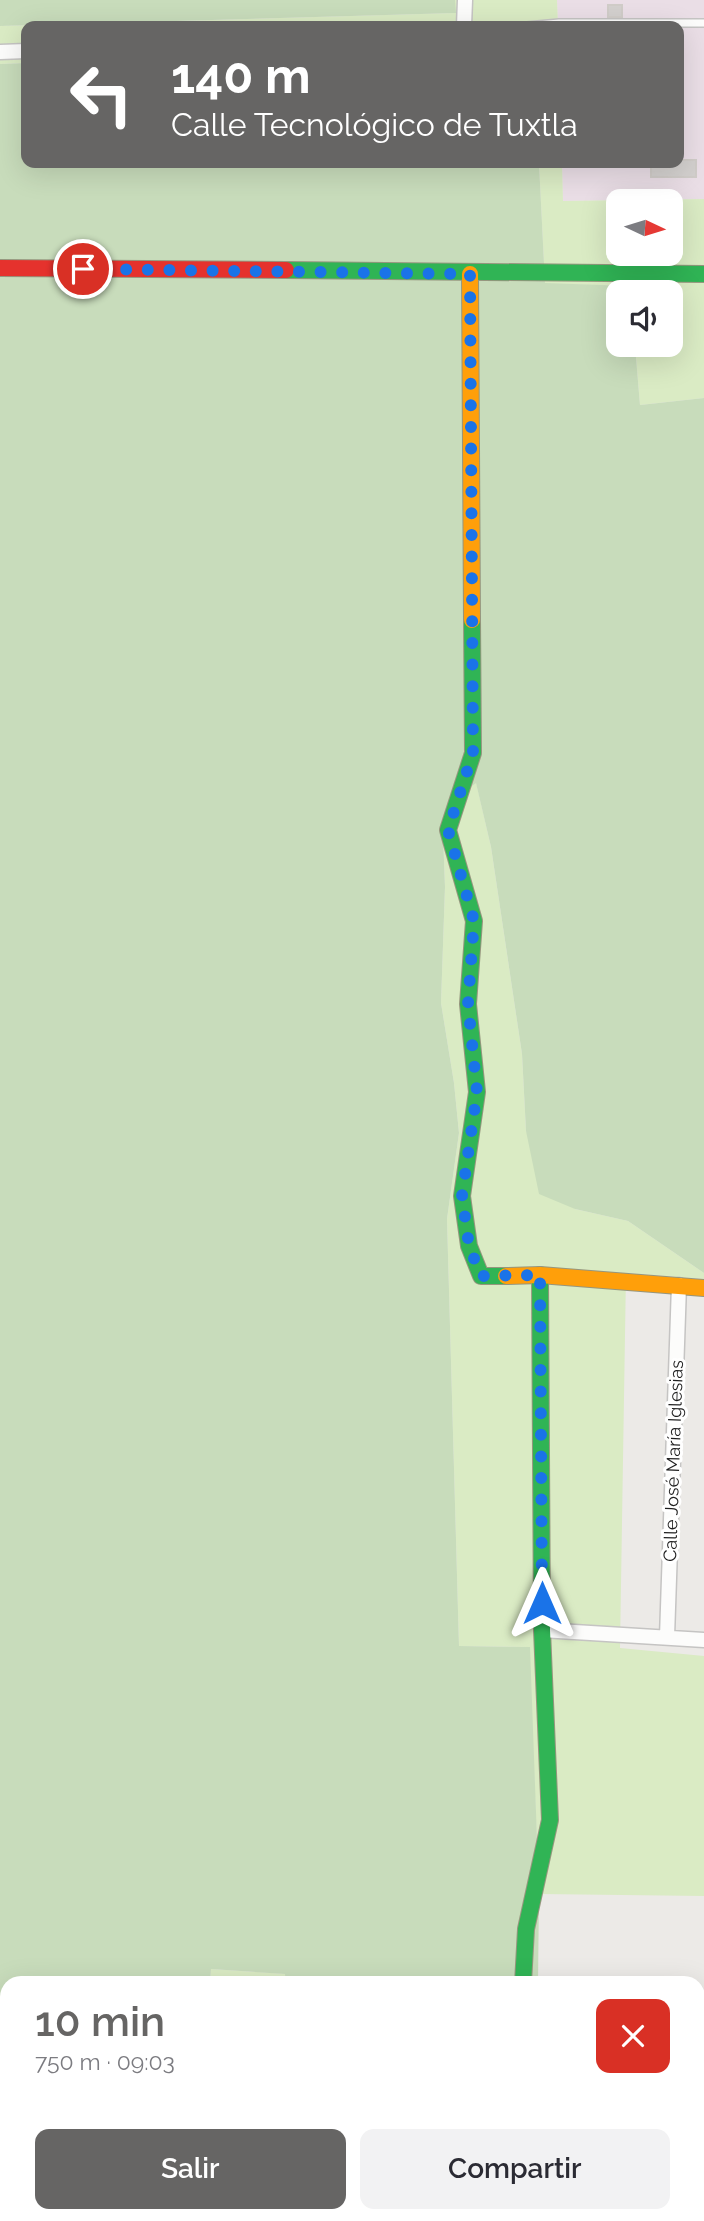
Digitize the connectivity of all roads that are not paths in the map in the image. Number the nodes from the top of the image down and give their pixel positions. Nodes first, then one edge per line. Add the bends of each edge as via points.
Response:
1 (465, 0) edge
2 (464, 21) edge
3 (684, 23) edge
4 (704, 23) edge
5 (21, 51) edge
6 (0, 52) edge
7 (0, 268) edge
8 (470, 274) junction
9 (704, 274) edge
10 (540, 1275) junction
11 (679, 1285) junction
12 (704, 1288) edge
13 (542, 1630) junction
14 (667, 1637) junction
15 (704, 1640) edge
16 (523, 1976) edge

1 - 2 street
3 - 4 lane
5 - 6 street
7 - 8 street
8 - 9 street
8 - 10 street via 473,753 448,830 474,921 468,1004 477,1092 462,1196 469,1246 481,1276
10 - 11 street
10 - 13 street
11 - 12 street
11 - 14 street, Calle José María Iglesias
13 - 14 street
13 - 16 street via 550,1820 526,1929
14 - 15 street

